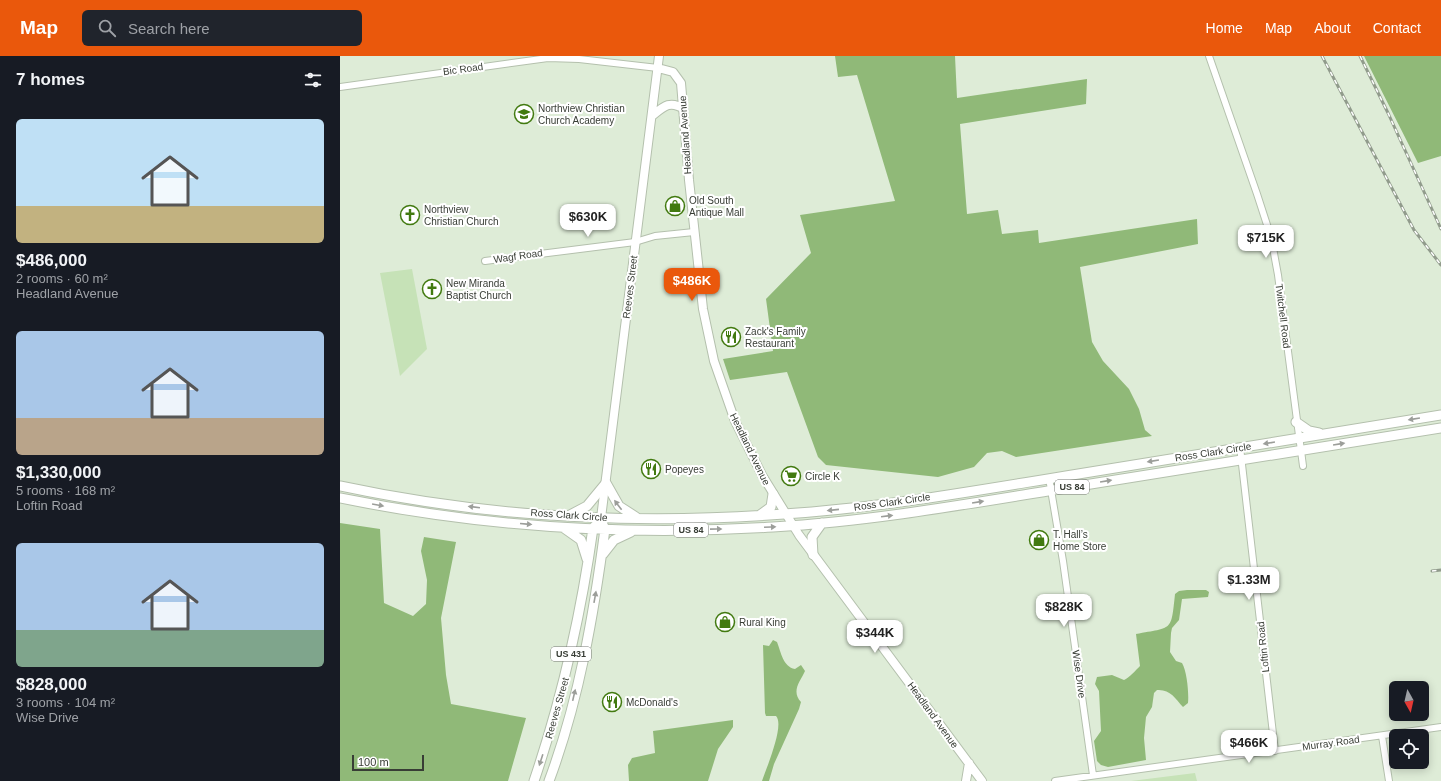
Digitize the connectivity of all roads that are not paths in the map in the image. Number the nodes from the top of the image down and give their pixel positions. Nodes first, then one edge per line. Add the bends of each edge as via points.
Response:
1 (659, 56) edge
2 (1209, 56) edge
3 (658, 68) junction
4 (340, 87) edge
5 (684, 109) junction
6 (652, 116) junction
7 (694, 232) junction
8 (635, 242) junction
9 (485, 261) dead end
10 (1441, 415) edge
11 (1296, 422) junction
12 (1441, 428) edge
13 (1323, 434) junction
14 (1298, 438) junction
15 (1240, 448) junction
16 (1300, 450) junction
17 (1241, 459) junction
18 (1303, 466) dead end
19 (1049, 478) junction
20 (606, 483) junction
21 (340, 486) edge
22 (1051, 490) junction
23 (773, 494) junction
24 (340, 498) edge
25 (786, 514) junction
26 (568, 516) junction
27 (758, 516) junction
28 (601, 518) junction
29 (639, 518) junction
30 (822, 523) junction
31 (793, 526) junction
32 (563, 527) junction
33 (593, 528) junction
34 (605, 529) junction
35 (635, 530) junction
36 (813, 555) junction
37 (601, 557) junction
38 (588, 565) junction
39 (1441, 727) edge
40 (1382, 736) junction
41 (1275, 752) junction
42 (969, 763) junction
43 (1093, 776) junction
44 (534, 781) edge
45 (549, 781) edge
46 (966, 781) edge
47 (982, 781) edge
48 (1055, 781) edge
49 (1389, 781) edge

1 - 3 main road, Reeves Street
2 - 11 street, Twitchell Road via 1271,237
3 - 4 street, Bic Road via 548,58
3 - 5 main road, Headland Avenue via 669,69 680,80
3 - 6 main road, Reeves Street
5 - 6 main road via 667,104
5 - 7 main road, Headland Avenue
6 - 8 main road, Reeves Street
7 - 8 street, Wagf Road via 655,236
7 - 23 main road, Headland Avenue via 704,315 719,378 741,435
8 - 9 street, Wagf Road
8 - 20 main road, Reeves Street
10 -> 13 highway, Ross Clark Circle / US 84
11 - 13 highway via 1309,430
11 - 14 street, Twitchell Road
16 -> 12 highway, Ross Clark Circle / US 84
13 - 14 highway, Ross Clark Circle / US 84
14 -> 15 highway, Ross Clark Circle / US 84
14 - 16 street, Twitchell Road
15 - 17 street, Loftin Road
15 -> 19 highway, Ross Clark Circle / US 84
16 - 17 highway, Ross Clark Circle / US 84
16 - 18 street, Twitchell Road
22 -> 17 highway, Ross Clark Circle / US 84
17 - 41 street, Loftin Road
19 - 22 street, Wise Drive
19 -> 25 highway, Ross Clark Circle / US 84 via 895,502
20 - 26 highway via 587,506
20 - 28 main road, Reeves Street
29 -> 20 highway via 618,506
26 -> 21 highway, Ross Clark Circle / US 84 via 457,505
30 -> 22 highway, Ross Clark Circle / US 84 via 914,512
22 - 43 street, Wise Drive
23 - 25 main road, Headland Avenue
23 - 27 highway via 771,507
24 -> 32 highway, Ross Clark Circle / US 84 via 456,517
25 - 27 highway, Ross Clark Circle / US 84
25 - 31 main road, Headland Avenue
26 - 28 highway, Ross Clark Circle / US 84
27 - 29 highway, Ross Clark Circle / US 84
28 - 29 highway, Ross Clark Circle / US 84
28 - 33 highway
28 - 34 highway, Reeves Street / US 431
30 - 31 highway, Ross Clark Circle / US 84
30 - 36 highway via 812,537
35 -> 31 highway, Ross Clark Circle / US 84
31 - 36 main road, Headland Avenue
32 - 33 highway, Ross Clark Circle / US 84
32 - 38 highway, US 431 via 581,540
33 - 34 highway, Ross Clark Circle / US 84
33 - 38 highway, Reeves Street
34 - 35 highway, Ross Clark Circle / US 84
34 - 37 highway, Reeves Street / US 431
35 - 37 highway via 614,540
36 - 42 main road, Headland Avenue
45 -> 37 highway, Reeves Street / US 431 via 580,672
38 -> 44 highway, Reeves Street / US 431 via 564,684
39 - 40 street, Murray Road
40 - 41 street, Murray Road
40 - 49 street
41 - 43 street, Murray Road
42 - 46 main road
42 - 47 main road, Headland Avenue
43 - 48 street, Murray Road

